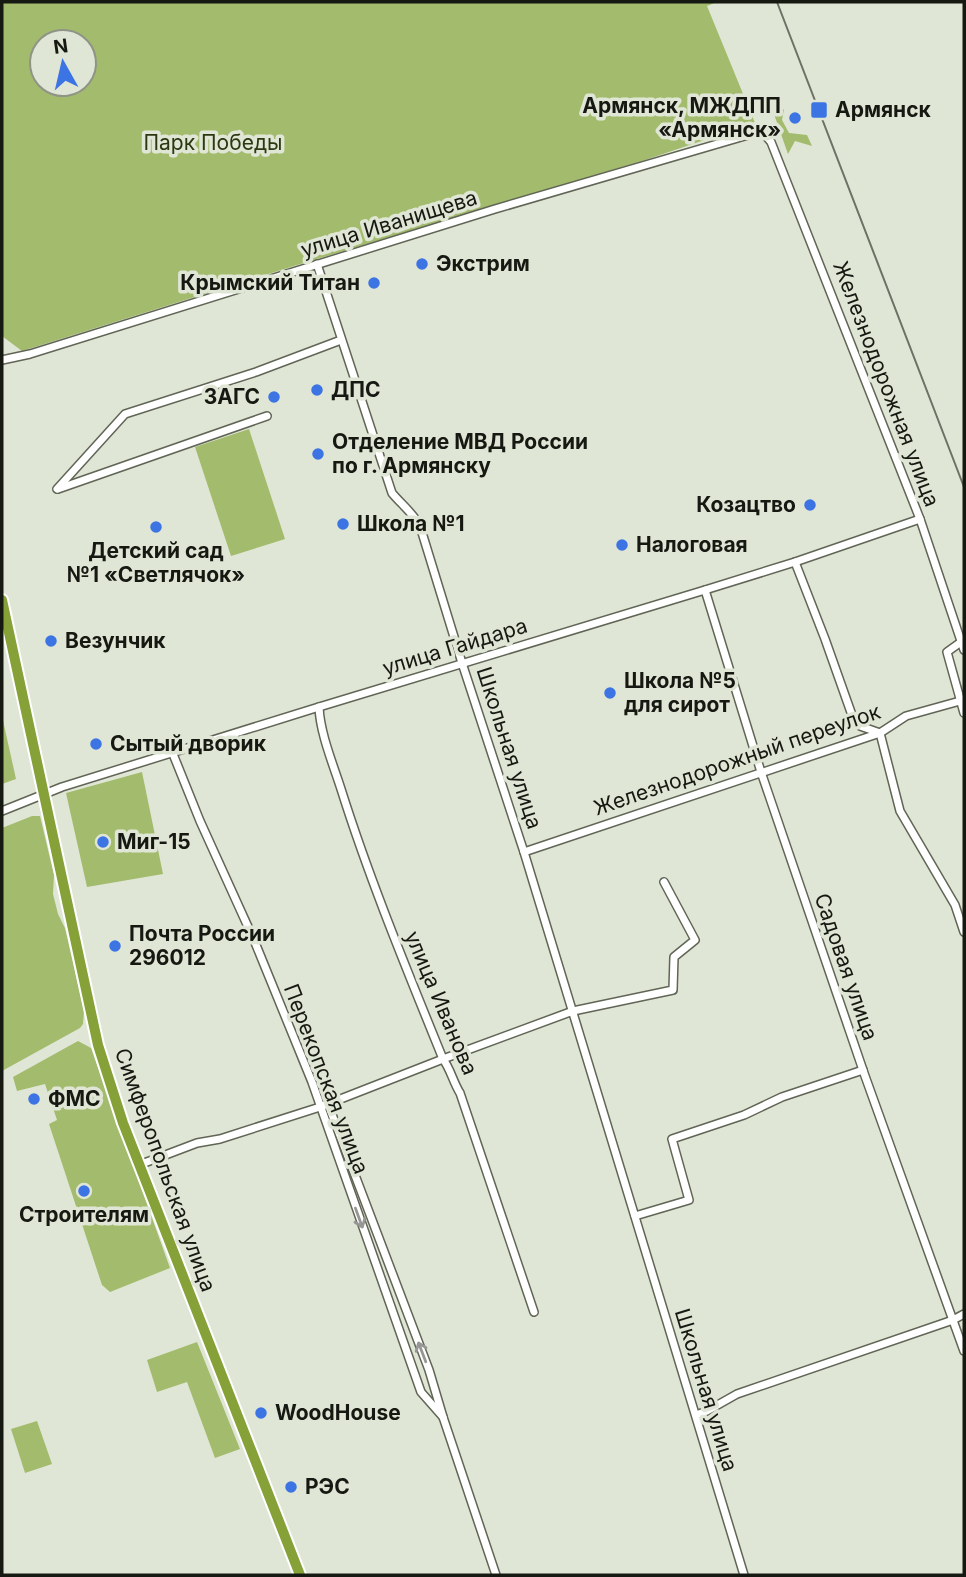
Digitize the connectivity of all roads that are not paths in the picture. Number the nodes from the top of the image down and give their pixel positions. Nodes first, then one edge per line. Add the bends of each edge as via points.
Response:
1 (771, 142) joint
2 (317, 264) junction
3 (341, 340) junction
4 (2, 362) edge
5 (267, 416) dead end
6 (920, 519) junction
7 (795, 562) junction
8 (705, 590) junction
9 (2, 600) edge
10 (961, 642) junction
11 (964, 650) edge
12 (462, 663) junction
13 (960, 701) junction
14 (319, 707) junction
15 (964, 713) edge
16 (880, 733) junction
17 (173, 754) junction
18 (761, 772) junction
19 (45, 793) junction
20 (2, 811) edge
21 (524, 852) junction
22 (664, 882) dead end
23 (964, 932) edge
24 (573, 1011) junction
25 (443, 1059) junction
26 (863, 1070) junction
27 (324, 1106) junction
28 (139, 1165) junction
29 (635, 1216) junction
30 (534, 1312) dead end
31 (964, 1314) edge
32 (953, 1320) junction
33 (964, 1351) edge
34 (696, 1415) junction
35 (443, 1417) junction
36 (300, 1575) edge
37 (496, 1575) edge
38 (744, 1575) edge

1 - 2 street, улица Иванищева via 755,133
1 - 6 street, Железнодорожная улица
2 - 3 street, Школьная улица
2 - 4 street, улица Иванищева
3 - 5 street via 125,414 57,489
3 - 12 street, Школьная улица via 392,493 420,526
6 - 7 street, улица Гайдара
6 - 10 street, Железнодорожная улица
7 - 8 street, улица Гайдара
7 - 16 street via 853,718 860,726
8 - 12 street, улица Гайдара
8 - 18 street, Садовая улица
9 - 19 highway, Симферопольская улица
10 - 11 street, Железнодорожная улица
10 - 13 street via 947,652
12 - 14 street, улица Гайдара
12 - 21 street, Школьная улица
13 - 15 street
13 - 16 street, Железнодорожный переулок via 906,716
14 - 17 street, улица Гайдара
14 - 25 street, улица Иванова via 357,841
16 - 18 street, Железнодорожный переулок
16 - 23 street via 900,811 955,905
17 - 19 street, улица Гайдара
17 - 27 street, Перекопская улица
18 - 21 street, Железнодорожный переулок
18 - 26 street, Садовая улица
19 - 20 street, улица Гайдара
19 - 28 highway, Симферопольская улица via 98,1045
21 - 24 street, Школьная улица
22 - 24 street via 695,940 674,957 673,990
24 - 25 street
24 - 29 street, Школьная улица
25 - 27 street
25 - 30 street, улица Иванова via 460,1093
26 - 29 street via 672,1139 689,1200
26 - 32 street, Садовая улица
27 - 28 street
35 -> 27 street, Перекопская улица via 429,1370
27 -> 35 street, Перекопская улица via 421,1392
28 - 36 highway, Симферопольская улица
29 - 34 street, Школьная улица
31 - 32 street
32 - 33 street, Садовая улица
32 - 34 street via 737,1394
34 - 38 street, Школьная улица
35 - 37 street, Перекопская улица

